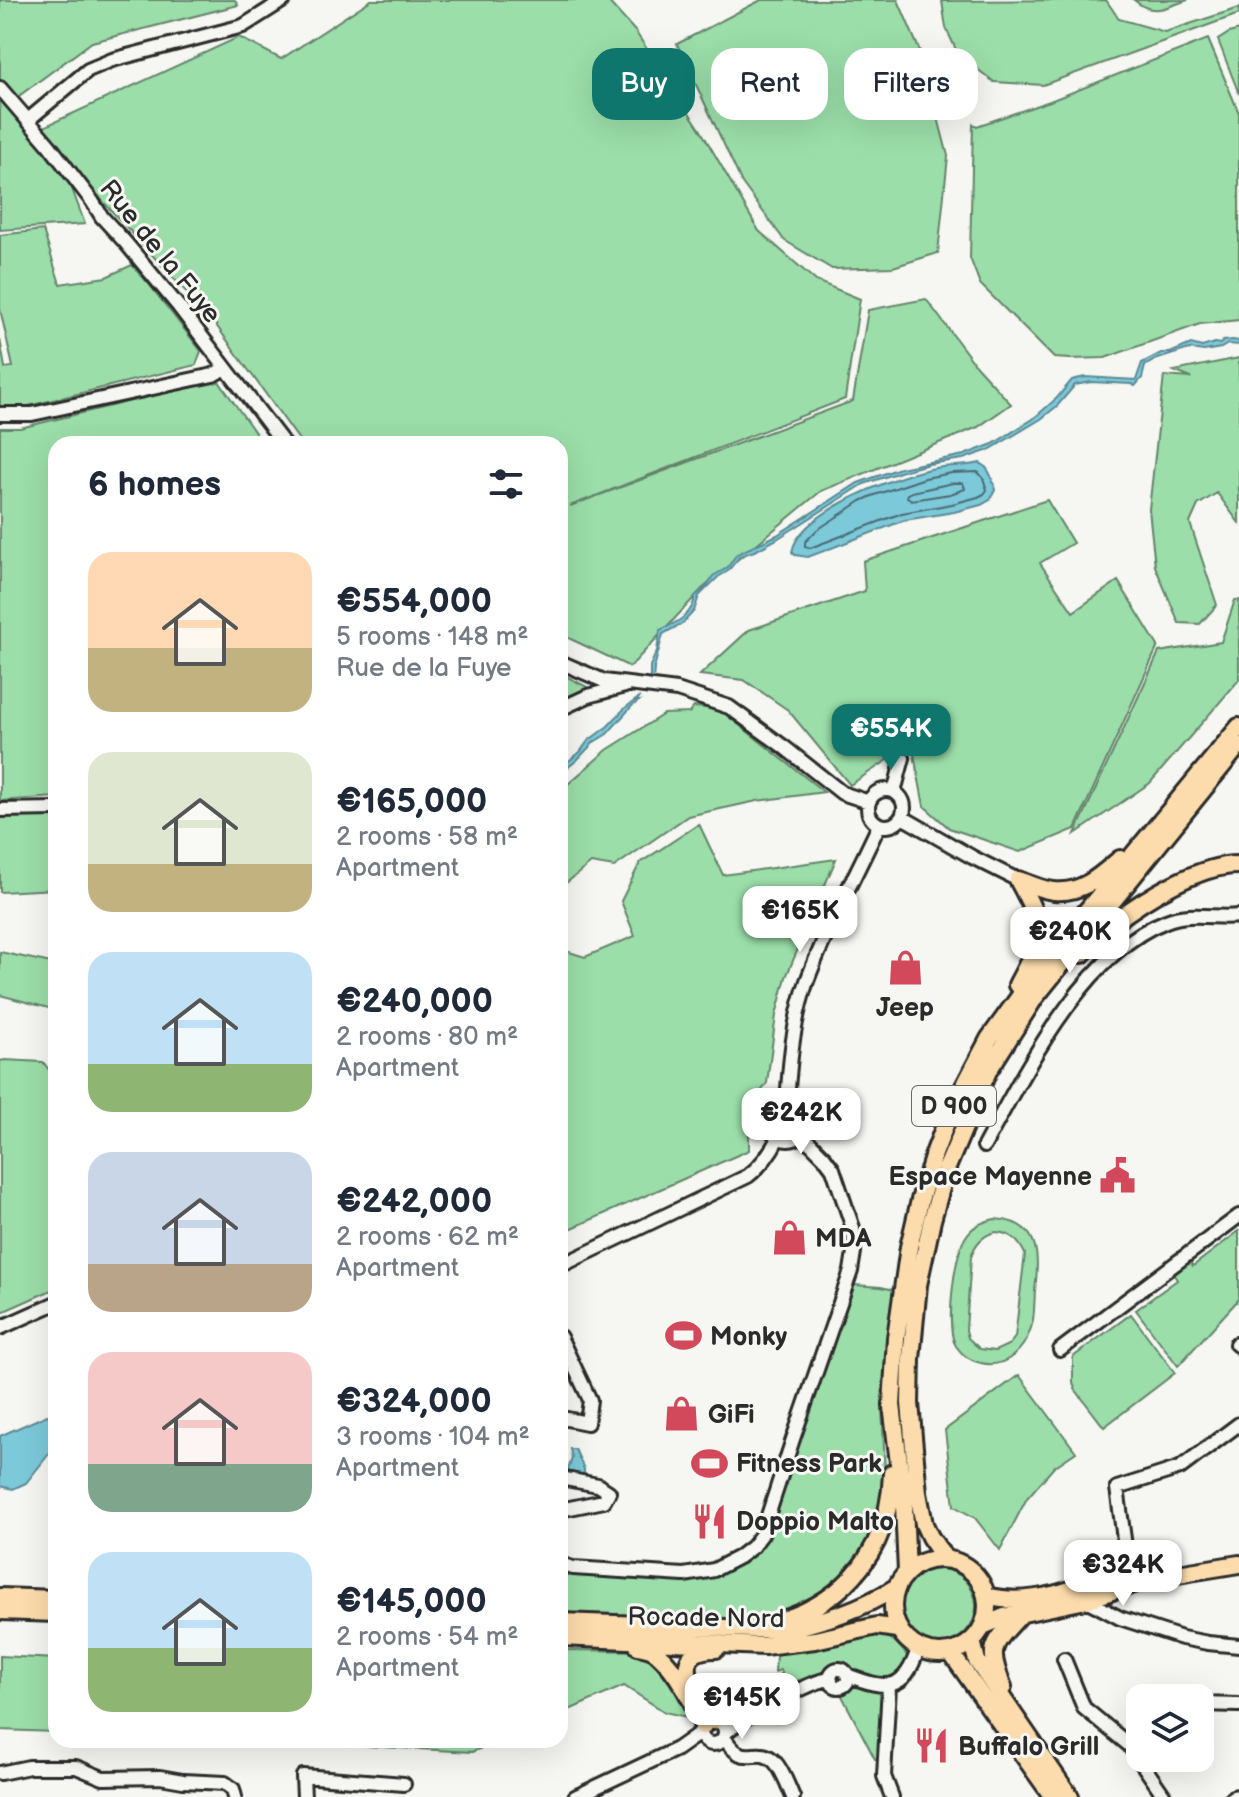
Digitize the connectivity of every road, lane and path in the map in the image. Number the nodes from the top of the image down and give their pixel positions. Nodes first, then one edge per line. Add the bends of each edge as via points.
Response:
1 (284, 0) edge
2 (0, 88) edge
3 (28, 120) junction
4 (225, 368) junction
5 (0, 414) edge
6 (278, 436) edge
7 (568, 665) edge
8 (632, 684) junction
9 (568, 705) edge
10 (1239, 727) edge
11 (1239, 745) edge
12 (903, 758) dead end
13 (894, 792) junction
14 (869, 802) junction
15 (48, 809) edge
16 (0, 810) edge
17 (902, 817) junction
18 (879, 825) junction
19 (1156, 828) junction
20 (1239, 865) edge
21 (1018, 880) junction
22 (1239, 916) edge
23 (989, 1039) junction
24 (980, 1090) junction
25 (787, 1102) junction
26 (802, 1135) junction
27 (778, 1138) junction
28 (984, 1146) dead end
29 (1239, 1216) edge
30 (568, 1262) edge
31 (48, 1307) edge
32 (0, 1328) edge
33 (1060, 1350) dead end
34 (568, 1354) edge
35 (892, 1405) junction
36 (568, 1419) edge
37 (1239, 1424) edge
38 (568, 1479) edge
39 (568, 1508) edge
40 (945, 1559) junction
41 (1239, 1564) edge
42 (568, 1566) edge
43 (1128, 1568) junction
44 (907, 1572) junction
45 (1148, 1572) junction
46 (895, 1588) junction
47 (1113, 1591) junction
48 (1082, 1594) junction
49 (986, 1596) junction
50 (0, 1597) edge
51 (48, 1599) edge
52 (0, 1611) edge
53 (48, 1613) edge
54 (1113, 1613) junction
55 (1022, 1614) junction
56 (568, 1622) edge
57 (983, 1626) junction
58 (735, 1629) junction
59 (897, 1629) junction
60 (568, 1637) edge
61 (614, 1640) junction
62 (972, 1641) junction
63 (764, 1646) junction
64 (1239, 1646) edge
65 (918, 1649) junction
66 (951, 1653) junction
67 (1064, 1659) dead end
68 (889, 1686) junction
69 (1214, 1704) edge
70 (1239, 1705) edge
71 (1016, 1718) junction
72 (713, 1732) junction
73 (1126, 1736) edge
74 (1151, 1772) edge
75 (0, 1773) edge
76 (404, 1784) dead end
77 (1239, 1796) edge
78 (235, 1797) edge
79 (304, 1797) edge
80 (575, 1797) edge
81 (793, 1797) edge
82 (892, 1797) edge
83 (1053, 1797) edge
84 (1070, 1797) edge
85 (1165, 1797) edge
86 (1233, 1797) edge

1 - 3 street via 243,26 88,70
2 - 3 street, Rue de la Fuye
3 - 4 street, Rue de la Fuye
4 - 5 street via 213,375 32,414
4 - 6 street, Rue de la Fuye
7 - 8 street via 604,681
8 - 9 street
8 - 14 street via 677,690 729,707 842,793
10 - 19 main road, D 900
11 - 24 main road, D 900 via 1035,997
12 - 13 street
13 - 14 street via 883,791
13 - 17 street via 902,800
14 - 18 street via 871,818
15 - 16 street
17 - 18 street via 889,826
17 - 21 street
18 - 25 street via 807,982 789,1056
19 - 21 main road via 1076,890 1054,891
19 - 23 main road, D 900 via 1046,960
20 - 24 main road via 1183,878 1112,924 1082,954
21 - 23 main road via 1034,908 1038,937
22 - 28 street via 1185,916 1127,943 1092,976 1045,1038
23 - 35 main road, D 900 via 949,1115 920,1200 901,1296
24 - 40 main road, D 900 via 946,1170 913,1328 910,1403 918,1493 924,1524
25 - 26 street via 798,1104 805,1113
25 - 27 street via 775,1106 769,1117
26 - 27 street via 791,1141
26 - 42 street via 832,1165 853,1228 854,1252 762,1534 739,1557 714,1570 684,1575
27 - 30 street via 769,1156 748,1176
29 - 33 street
31 - 32 street
34 - 36 street via 590,1400 587,1423
35 - 44 main road, D 900
35 - 58 main road, Rocade Nord / D 900 via 890,1503 882,1531 860,1569 822,1603 799,1615
37 - 43 street via 1180,1468 1117,1488
38 - 39 street via 609,1492 604,1501
40 - 44 main road via 931,1559
40 - 49 main road via 972,1571
41 - 45 main road via 1174,1575
43 - 45 main road via 1142,1562
43 - 48 main road
44 - 46 main road
45 - 47 main road
46 - 58 main road, Rocade Nord via 809,1625
46 - 59 main road
47 - 48 main road
47 - 54 street
48 - 49 main road
48 - 54 street
48 - 55 main road
49 - 57 main road
50 - 51 main road
52 - 53 main road
54 - 64 street via 1182,1638
55 - 57 main road
55 - 71 main road via 1001,1636 993,1658
56 - 58 main road, Rocade Nord / D 900
57 - 62 main road
59 - 63 main road, Rocade Nord via 877,1626
59 - 65 main road
60 - 61 main road, Rocade Nord
61 - 63 main road, Rocade Nord
61 - 72 main road via 658,1653
62 - 66 main road
62 - 71 main road via 977,1661
63 - 72 main road via 705,1649 687,1664
65 - 66 main road
65 - 68 street via 905,1676
66 - 83 main road
67 - 73 street via 1084,1708
68 - 72 street via 847,1675 841,1686 822,1680
68 - 82 street via 884,1776
69 - 70 street
71 - 84 main road
72 - 80 street
72 - 81 street via 732,1759 762,1755 775,1762
74 - 85 street
75 - 78 street via 76,1767 103,1778 225,1783
76 - 79 street via 303,1776
77 - 86 street

